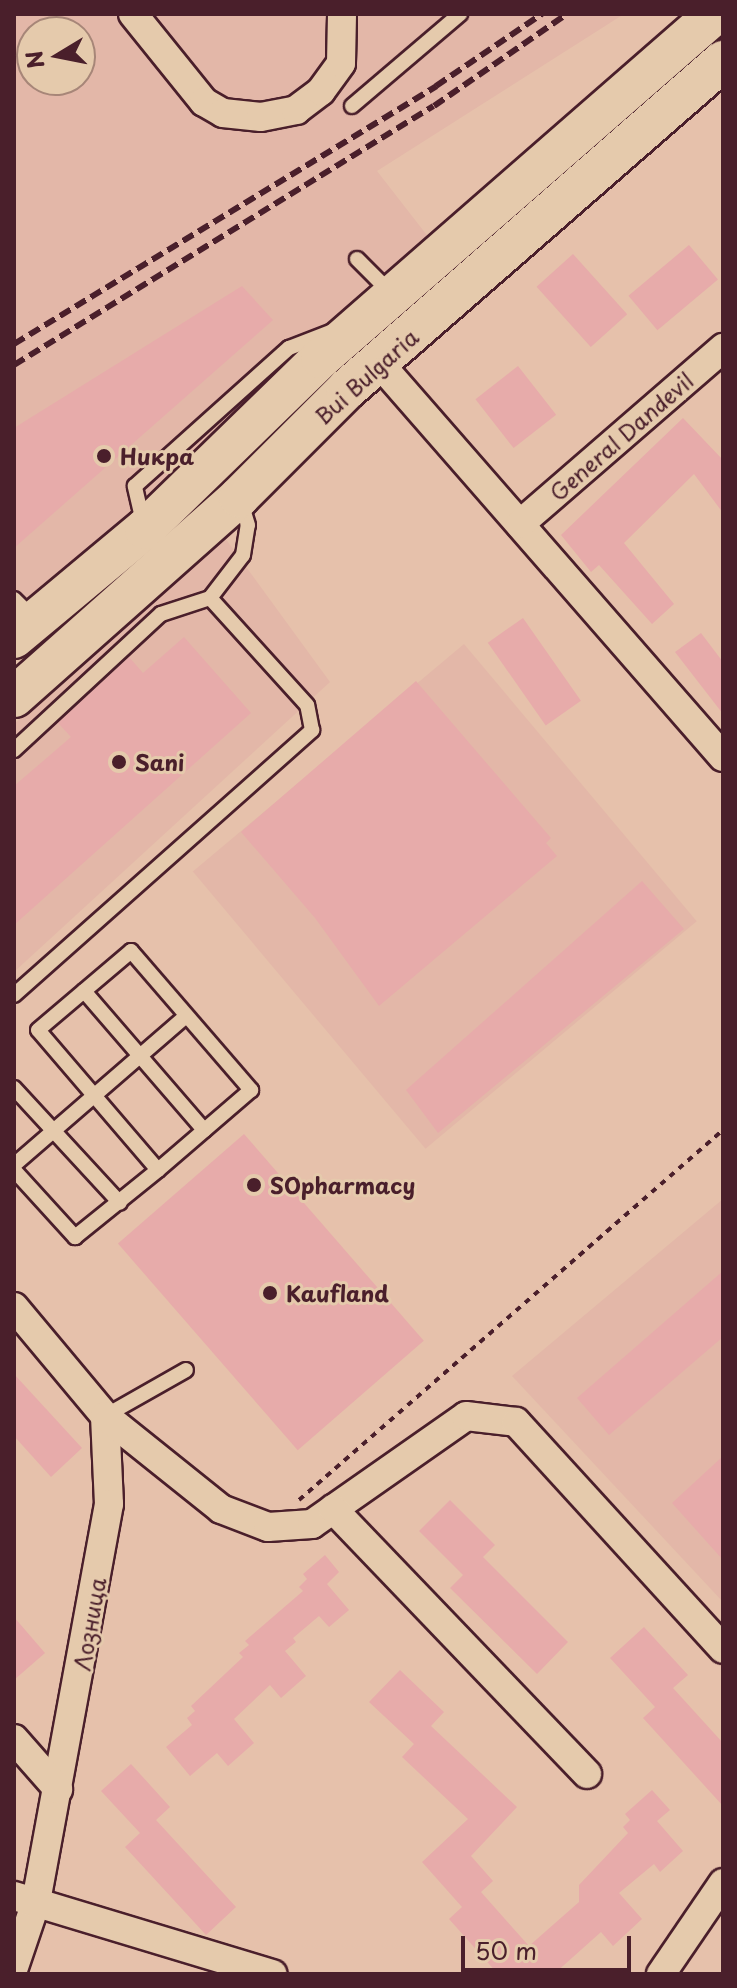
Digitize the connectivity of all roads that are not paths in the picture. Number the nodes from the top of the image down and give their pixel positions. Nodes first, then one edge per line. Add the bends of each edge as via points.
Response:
1 (133, 14) edge
2 (342, 14) edge
3 (460, 14) edge
4 (715, 14) edge
5 (723, 61) edge
6 (352, 106) dead end
7 (357, 259) dead end
8 (393, 295) junction
9 (379, 363) junction
10 (717, 365) edge
11 (239, 497) junction
12 (520, 524) junction
13 (210, 598) junction
14 (23, 613) edge
15 (14, 697) edge
16 (713, 731) edge
17 (14, 750) edge
18 (723, 757) edge
19 (84, 991) junction
20 (14, 995) edge
21 (186, 1016) junction
22 (140, 1055) junction
23 (14, 1088) edge
24 (95, 1093) junction
25 (53, 1130) junction
26 (204, 1130) junction
27 (14, 1167) edge
28 (158, 1170) junction
29 (120, 1203) junction
30 (14, 1307) edge
31 (186, 1370) dead end
32 (105, 1416) junction
33 (333, 1509) junction
34 (723, 1649) edge
35 (14, 1739) edge
36 (587, 1774) dead end
37 (58, 1789) junction
38 (723, 1883) edge
39 (25, 1899) edge
40 (14, 1967) edge
41 (272, 1974) edge
42 (661, 1974) edge

1 - 2 street via 204,102 223,113 261,117 296,110 321,91 341,63
3 - 6 lane
4 - 8 main road, Bui Bulgaria
5 - 9 main road, Bui Bulgaria
7 - 8 lane
8 - 14 main road, Bui Bulgaria via 145,529
9 - 11 main road, Bui Bulgaria
9 - 12 street
10 - 12 street, General Dandevil
11 - 13 lane via 248,525 243,555
11 - 15 main road, Bui Bulgaria
12 - 16 street
13 - 17 lane via 161,614
13 - 20 lane via 307,705 312,730
16 - 18 street
19 - 21 lane via 131,951
19 - 22 lane
19 - 24 lane via 38,1030
21 - 22 lane
21 - 26 lane via 251,1090
22 - 24 lane
22 - 26 lane
23 - 25 lane
24 - 25 lane
24 - 28 lane
25 - 27 lane
25 - 29 lane
26 - 28 lane
27 - 29 lane via 75,1237
28 - 29 lane
30 - 32 street
31 - 32 lane
32 - 33 street via 221,1509 268,1527 312,1524
32 - 37 street, Лозница via 109,1504
33 - 34 street via 466,1416 516,1422
33 - 36 street
35 - 37 street
37 - 39 street, Лозница
38 - 42 street
39 - 40 street, Лозница
39 - 41 street

